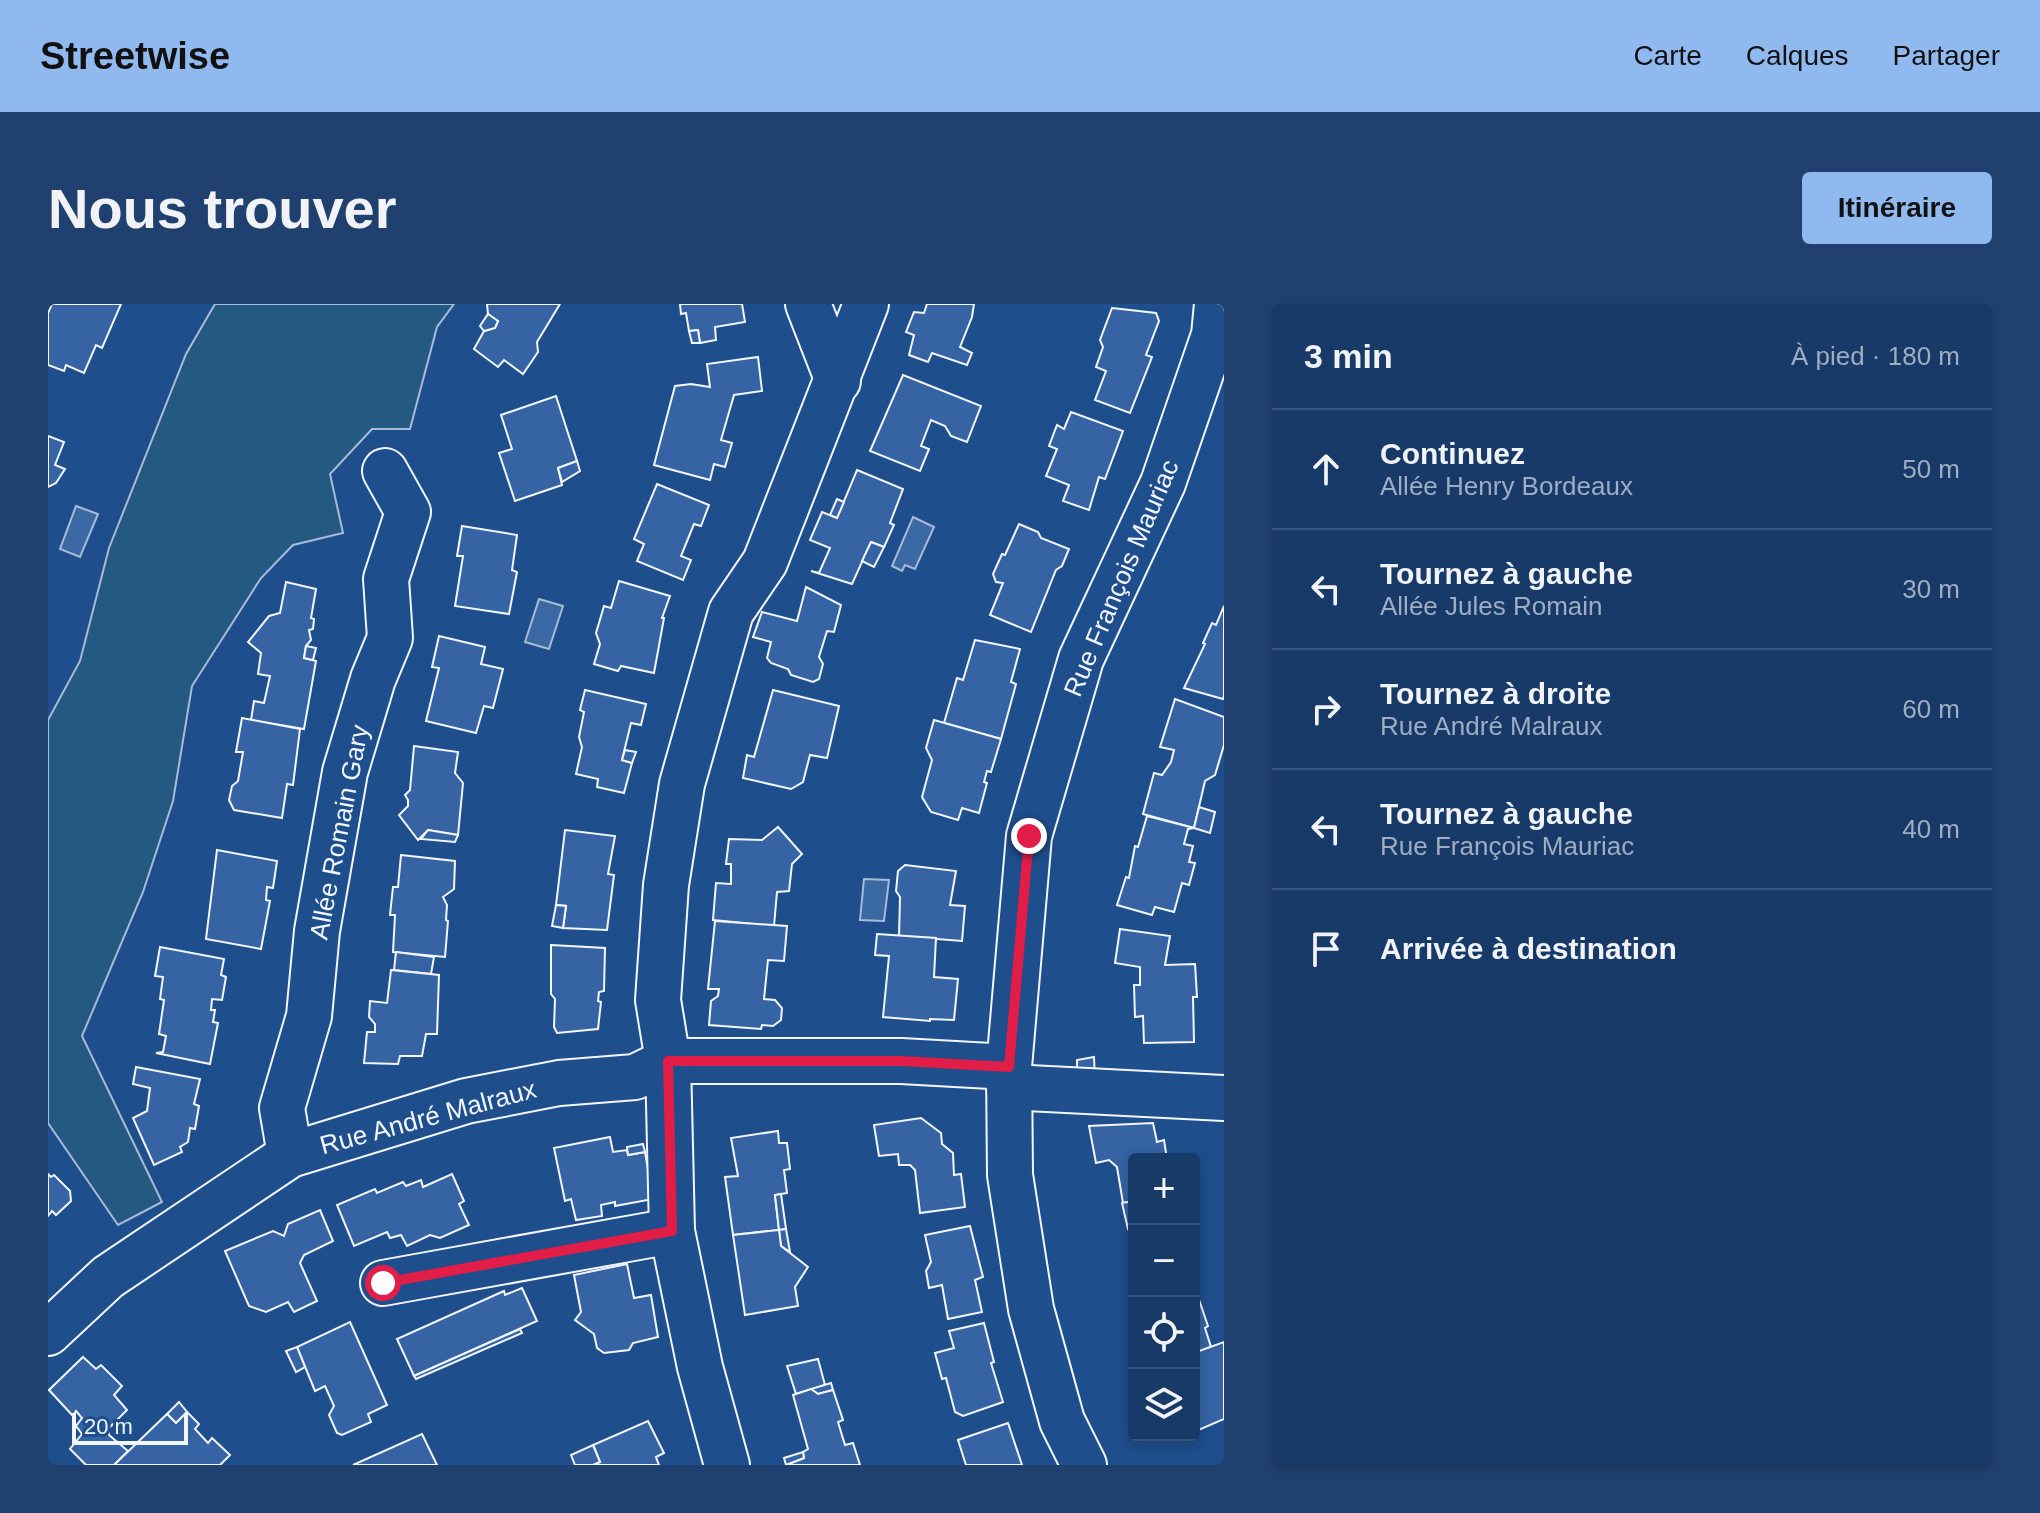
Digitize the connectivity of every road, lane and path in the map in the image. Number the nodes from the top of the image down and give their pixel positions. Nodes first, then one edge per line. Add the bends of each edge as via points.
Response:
1 (808, 304) edge
2 (866, 304) edge
3 (1217, 304) edge
4 (838, 381) junction
5 (385, 471) dead end
6 (668, 1061) junction
7 (1009, 1077) junction
8 (1224, 1098) edge
9 (290, 1155) junction
10 (672, 1231) junction
11 (383, 1283) dead end
12 (48, 1333) edge
13 (727, 1465) edge
14 (1084, 1465) edge

1 - 4 street
2 - 4 street
3 - 7 street, Rue François Mauriac via 1214,335 1163,483 1081,659 1029,836
4 - 6 street via 765,562 731,612 682,784 666,885 658,1000
5 - 9 street, Allée Romain Gary via 408,512 386,579 390,638 345,772 317,931 309,1016 282,1108
6 - 7 street, Rue André Malraux via 901,1061
6 - 9 street, Rue André Malraux via 635,1077 559,1083 466,1101
6 - 10 street
7 - 8 street, Rue André Malraux
7 - 14 street, Rue François Mauriac via 1010,1175 1031,1309 1062,1421
9 - 12 street, Rue André Malraux via 108,1277
10 - 11 street
10 - 13 street

